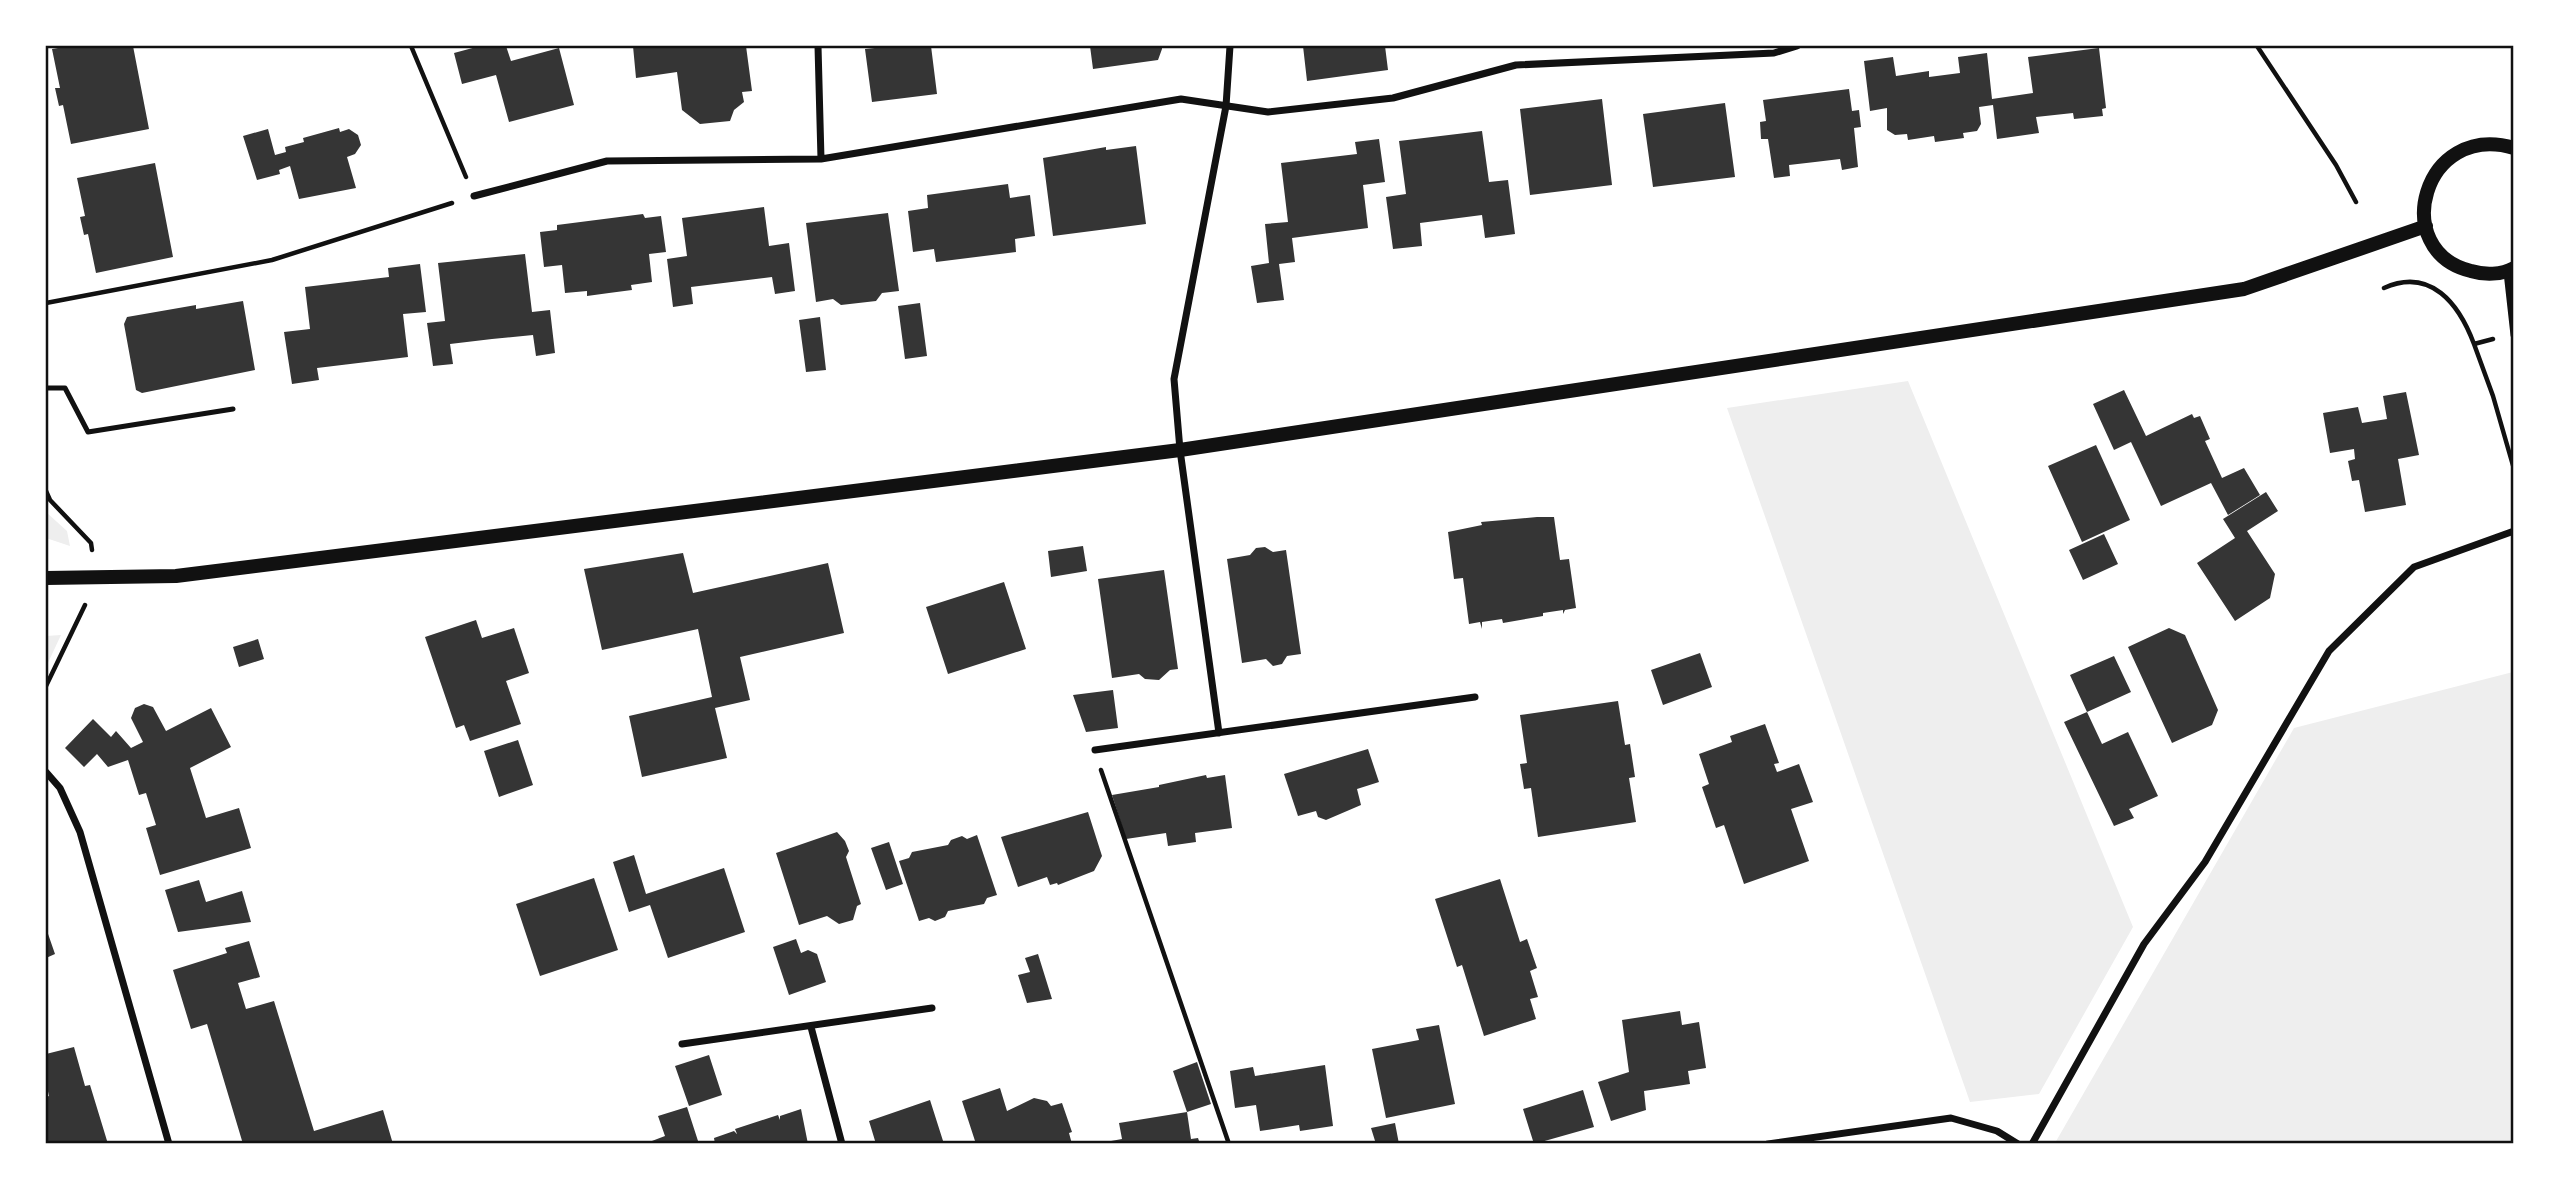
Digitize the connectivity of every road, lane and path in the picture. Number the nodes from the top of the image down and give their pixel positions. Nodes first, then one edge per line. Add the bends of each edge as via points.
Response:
1 (411, 46) edge
2 (818, 46) edge
3 (1230, 46) edge
4 (1797, 46) edge
5 (2257, 46) edge
6 (1226, 106) junction
7 (2514, 148) edge
8 (821, 159) junction
9 (474, 196) junction
10 (2356, 202) dead end
11 (2426, 226) junction
12 (2510, 270) edge
13 (2384, 288) dead end
14 (46, 303) edge
15 (2513, 335) edge
16 (2474, 344) junction
17 (46, 388) edge
18 (233, 409) dead end
19 (1180, 450) junction
20 (2514, 469) edge
21 (2514, 531) edge
22 (46, 578) edge
23 (1475, 697) dead end
24 (1219, 733) junction
25 (1094, 750) joint
26 (46, 772) edge
27 (932, 1008) dead end
28 (811, 1027) junction
29 (682, 1044) dead end
30 (169, 1143) edge
31 (842, 1143) edge
32 (1230, 1143) edge
33 (1768, 1143) edge
34 (2018, 1143) edge
35 (2032, 1143) edge

1 - 9 path
2 - 8 street
3 - 6 street
4 - 6 street via 1774,53 1516,65 1393,98 1268,111
5 - 10 path
6 - 8 street via 1181,99
6 - 19 street via 1174,379
7 - 11 main road via 2480,143 2450,155 2428,186 2423,208
8 - 9 street via 607,161
9 - 14 path via 272,260
11 - 12 main road via 2435,247 2465,270
11 - 19 main road via 2244,289
12 - 15 street
13 - 16 path via 2408,280 2438,289 2463,314
15 - 16 path
16 - 20 path
17 - 18 lane via 65,388 88,432
19 - 22 main road via 176,576
19 - 24 street
21 - 35 street via 2414,567 2329,651 2205,862 2144,944
23 - 24 street
24 - 25 street
25 - 32 path
26 - 30 street via 60,788 80,832
27 - 28 street
28 - 29 street
28 - 31 street
33 - 34 street via 1951,1118 1997,1131

